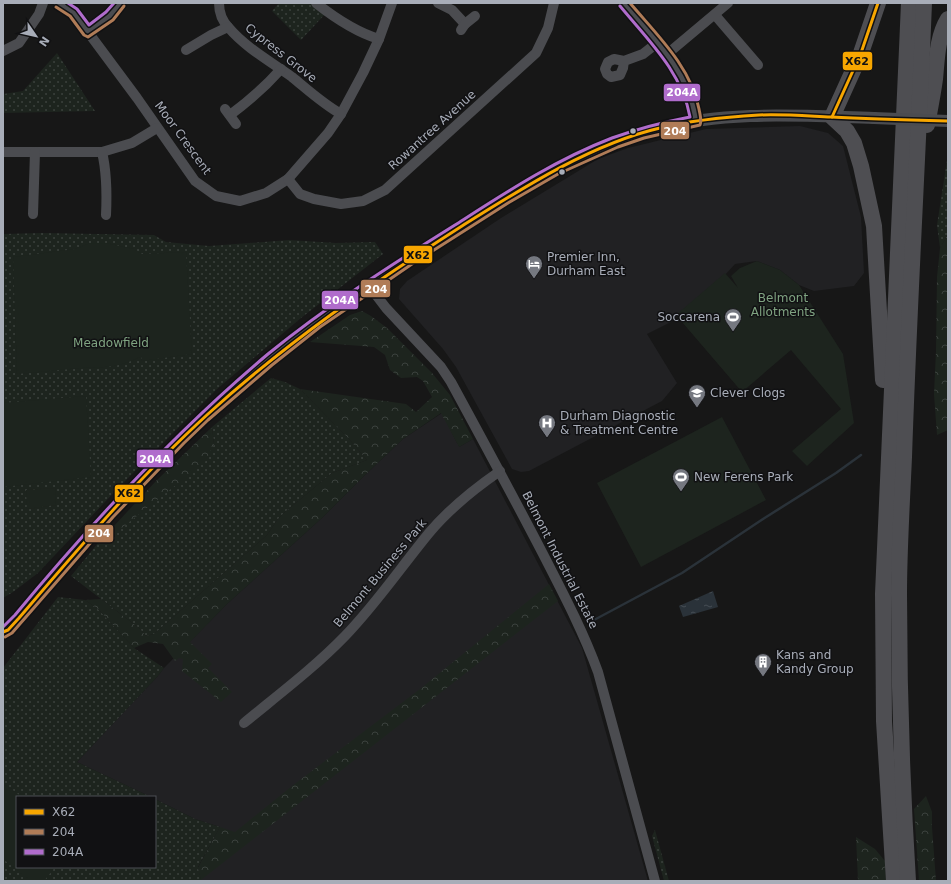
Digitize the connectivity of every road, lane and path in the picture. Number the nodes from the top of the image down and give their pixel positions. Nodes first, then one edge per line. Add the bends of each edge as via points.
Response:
1 (43, 3) edge
2 (59, 3) edge
3 (120, 3) edge
4 (219, 3) edge
5 (316, 3) edge
6 (392, 3) edge
7 (438, 3) edge
8 (554, 3) edge
9 (624, 3) edge
10 (728, 3) edge
11 (878, 3) edge
12 (909, 3) edge
13 (924, 3) edge
14 (715, 15) junction
15 (474, 16) dead end
16 (948, 19) edge
17 (228, 27) junction
18 (88, 32) junction
19 (379, 39) junction
20 (656, 43) junction
21 (3, 51) edge
22 (186, 51) dead end
23 (666, 55) junction
24 (624, 61) dead end
25 (758, 65) dead end
26 (281, 69) junction
27 (341, 114) junction
28 (832, 117) junction
29 (696, 121) junction
30 (948, 121) edge
31 (236, 124) dead end
32 (157, 128) junction
33 (3, 152) edge
34 (35, 152) junction
35 (102, 152) junction
36 (917, 170) junction
37 (288, 179) junction
38 (33, 214) dead end
39 (106, 215) dead end
40 (370, 287) junction
41 (500, 471) junction
42 (886, 497) junction
43 (3, 632) edge
44 (244, 723) dead end
45 (655, 881) edge
46 (894, 881) edge
47 (908, 881) edge

1 - 21 street via 39,14 19,43
2 - 18 street, Moor Crescent via 73,12
3 - 18 street via 110,16
4 - 17 street, Cypress Grove via 219,12
5 - 19 street via 351,28
6 - 19 street, Moor Crescent
7 - 15 street via 452,10 463,27
8 - 37 street, Rowantree Avenue via 548,28 536,53 385,190 363,201 341,204 314,200 300,194
9 - 20 street
10 - 14 street
11 - 28 highway via 861,53
12 - 42 highway
13 - 36 highway
14 - 23 street
14 - 25 street
16 - 36 highway via 939,41 932,102
17 - 22 street
17 - 26 street, Cypress Grove
18 - 32 street, Moor Crescent
19 - 27 street, Moor Crescent
20 - 23 street
20 - 24 street via 643,54
23 - 29 street via 684,81
26 - 27 street, Cypress Grove
26 - 31 street via 251,100 228,112
27 - 37 street, Moor Crescent
28 - 29 street via 761,115
28 - 30 street, bridge
28 - 42 highway via 854,143 874,226 884,391
29 - 40 street via 633,136 565,165 494,206
32 - 35 street via 132,143
32 - 37 street, Moor Crescent via 195,181 216,196 240,201 266,193
33 - 34 street
34 - 35 street
34 - 38 street
35 - 39 street via 107,188
36 - 47 highway via 899,592 900,726
40 - 41 street, Belmont Industrial Estate via 441,367
40 - 43 street via 272,359 207,415 147,473 19,618
41 - 44 street, Belmont Business Park via 472,491 430,532 375,603 334,647
41 - 45 street, Belmont Industrial Estate via 590,648
42 - 46 highway via 883,594 884,721

